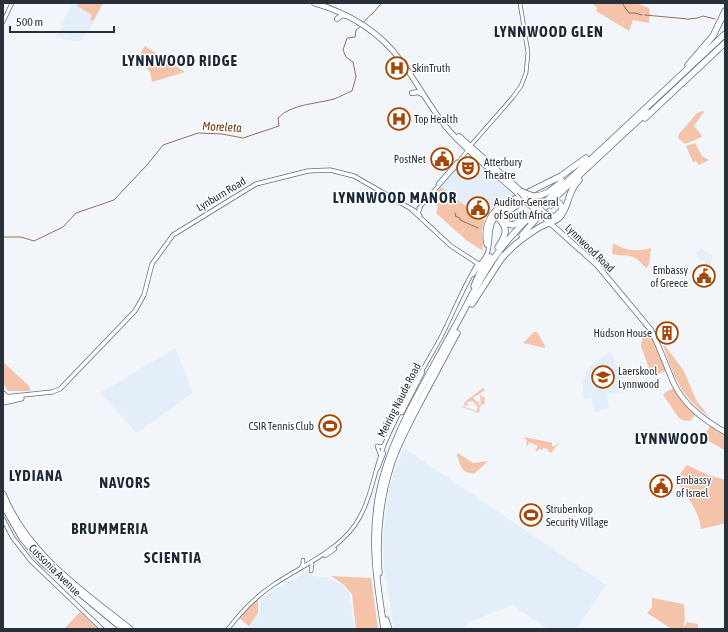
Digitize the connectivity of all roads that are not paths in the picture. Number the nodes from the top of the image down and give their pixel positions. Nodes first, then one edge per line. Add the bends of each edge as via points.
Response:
1 (11, 3) edge
2 (314, 3) edge
3 (322, 3) edge
4 (520, 3) edge
5 (725, 11) edge
6 (3, 17) edge
7 (352, 18) junction
8 (337, 19) dead end
9 (360, 21) junction
10 (3, 22) edge
11 (370, 28) junction
12 (725, 34) edge
13 (725, 39) edge
14 (724, 45) edge
15 (684, 68) junction
16 (412, 93) dead end
17 (424, 96) junction
18 (603, 144) junction
19 (469, 148) junction
20 (585, 161) junction
21 (596, 165) junction
22 (555, 187) junction
23 (518, 190) junction
24 (559, 195) junction
25 (530, 201) junction
26 (516, 206) junction
27 (416, 211) junction
28 (545, 215) junction
29 (497, 216) junction
30 (420, 217) junction
31 (552, 222) junction
32 (487, 244) junction
33 (502, 258) junction
34 (479, 264) junction
35 (596, 264) junction
36 (472, 304) junction
37 (444, 348) junction
38 (90, 358) junction
39 (672, 376) junction
40 (56, 391) junction
41 (39, 396) junction
42 (4, 398) edge
43 (21, 398) joint
44 (725, 430) edge
45 (384, 445) junction
46 (380, 456) junction
47 (3, 494) edge
48 (3, 505) edge
49 (3, 518) edge
50 (303, 560) dead end
51 (312, 564) junction
52 (300, 568) junction
53 (311, 571) dead end
54 (268, 589) junction
55 (384, 619) junction
56 (102, 629) edge
57 (123, 629) edge
58 (130, 629) edge
59 (228, 629) edge
60 (383, 629) edge
61 (389, 629) edge

1 - 6 street
1 - 10 street
2 - 7 main road, Lynnwood Road
3 - 9 main road, Lynnwood Road
4 - 19 street via 528,48 526,73 514,96
5 - 15 highway via 711,39
7 - 8 main road via 344,15
7 - 9 main road, Lynnwood Road
9 - 11 main road, Lynnwood Road
11 - 17 main road, Lynnwood Road via 395,53
11 - 19 main road, Lynnwood Road via 397,51 442,118
12 - 15 highway
12 - 25 highway
13 - 24 highway
14 - 21 highway
15 - 18 highway
16 - 17 main road via 418,92
17 - 19 main road, Lynnwood Road via 445,126
18 - 20 highway
18 - 32 highway via 570,171 497,210 487,226
19 - 23 main road, Lynnwood Road
19 - 23 main road, Lynnwood Road via 503,180
19 - 27 street
20 - 22 highway
20 - 25 highway via 551,194
21 - 24 highway
21 - 31 highway via 574,186 564,211
22 - 25 highway
22 - 26 highway via 520,223 510,225 505,215
23 - 25 highway, bridge
23 - 25 main road, Lynnwood Road, bridge
24 - 36 highway via 506,247
25 - 26 main road
25 - 28 main road, Lynnwood Road, bridge
25 - 29 main road via 504,209
25 - 37 highway via 513,234 487,267
26 - 29 main road
27 - 30 main road
27 - 30 main road
27 - 38 main road, Lynburn Road via 354,176 330,170 308,172 256,184 172,237 152,264 144,295 137,309
28 - 31 main road, Lynnwood Road
28 - 33 highway via 557,216 562,209 561,204 555,202 551,205
29 - 32 main road, Meiring Naude Road via 489,228
29 - 34 main road, Meiring Naude Road via 492,224 488,251
29 - 37 highway via 504,224 505,235 481,270
30 - 34 main road via 451,246
31 - 33 highway via 524,237
31 - 35 main road, Lynnwood Road
32 - 34 main road, Meiring Naude Road
33 - 36 highway
34 - 45 street, Meiring Naude Road via 463,289
34 - 51 street, Meiring Naude Road via 391,435 362,515 341,543
35 - 39 main road, Lynnwood Road via 651,330
35 - 39 main road, Lynnwood Road via 618,285 653,329
36 - 55 highway via 402,437 388,476 382,504 378,549
37 - 55 highway via 403,426 382,480 374,545
38 - 40 main road
38 - 41 main road via 60,390
39 - 44 main road, Lynnwood Road via 678,390 694,410 710,423
40 - 41 main road
40 - 42 main road
41 - 42 main road
41 - 43 main road
42 - 43 highway
45 - 46 street, Meiring Naude Road
45 - 46 street via 377,446
46 - 52 street, Meiring Naude Road via 369,498 354,526 331,549
47 - 58 highway via 18,525 39,552 59,572
48 - 57 highway via 22,538 42,562
49 - 56 main road, Cussonia Avenue via 13,538 30,560
50 - 52 street
51 - 53 street
51 - 54 street, Meiring Naude Road
52 - 54 street, Meiring Naude Road
54 - 59 street, Meiring Naude Road via 249,603
55 - 60 highway
55 - 61 highway

